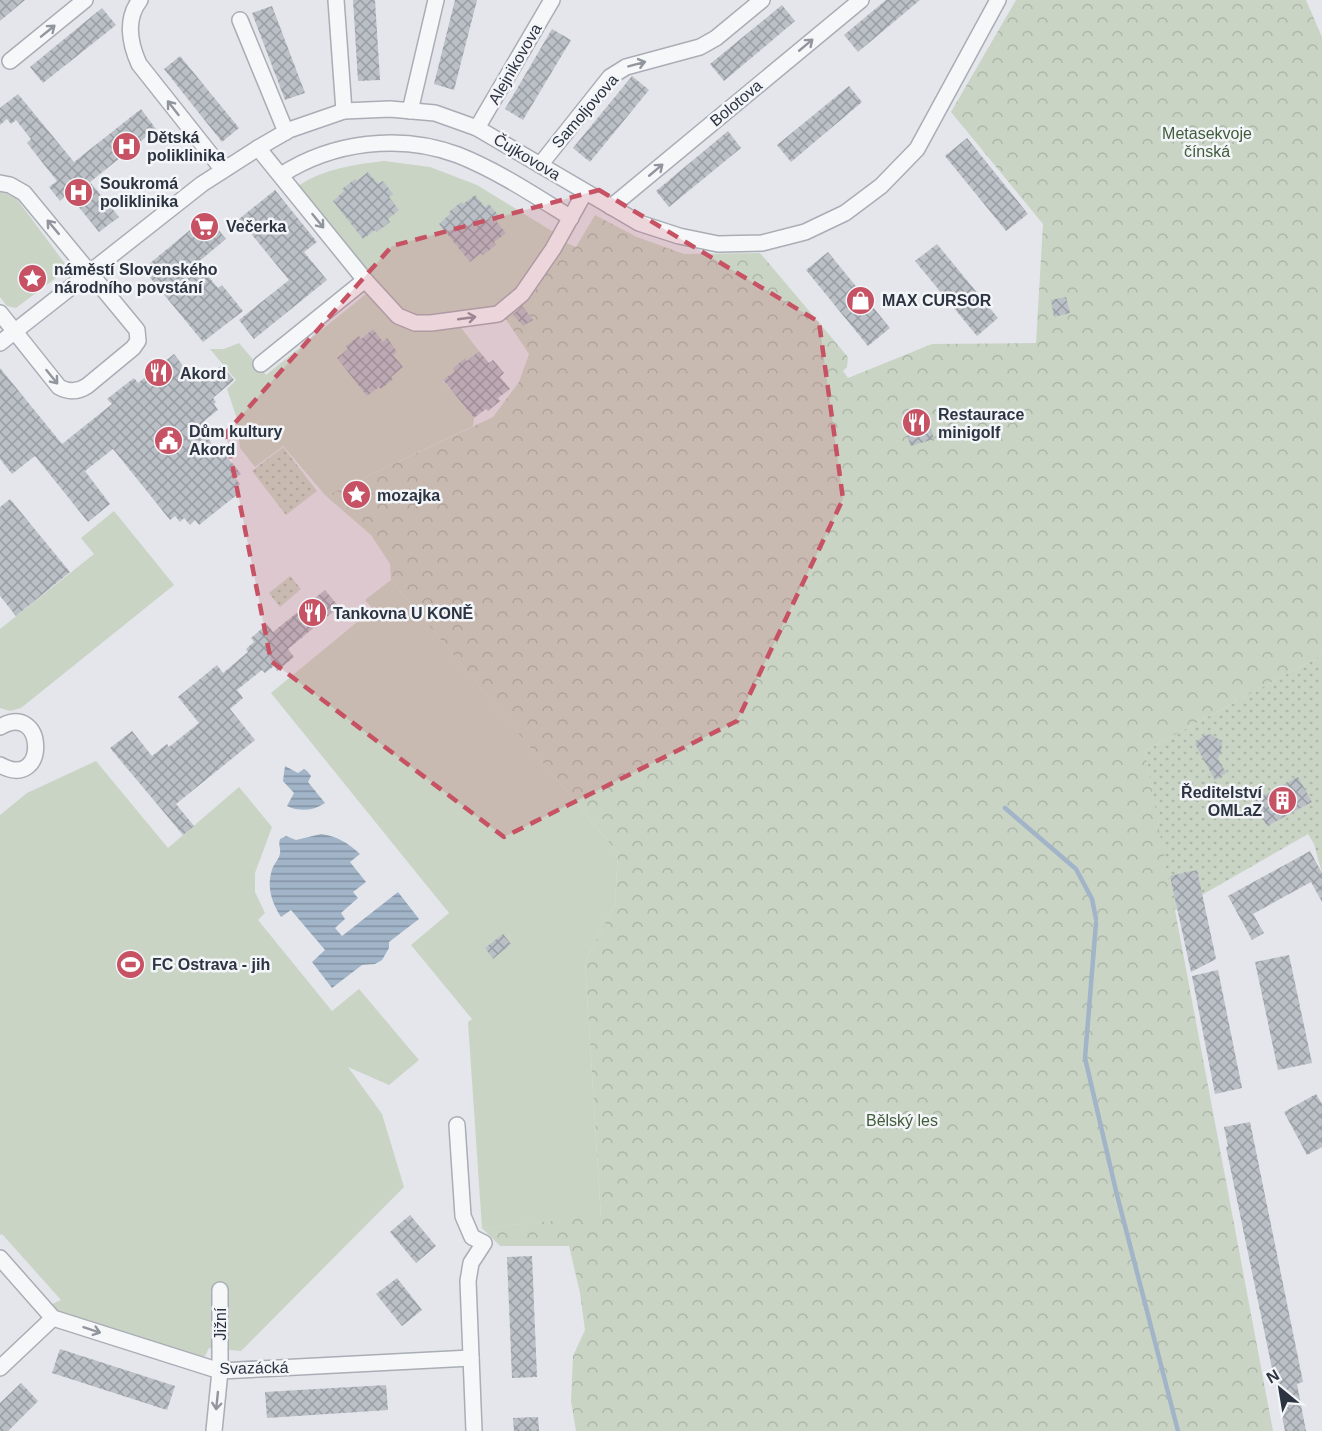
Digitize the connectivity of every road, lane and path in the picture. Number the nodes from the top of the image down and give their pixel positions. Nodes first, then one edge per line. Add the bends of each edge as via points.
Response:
1 (86, 0) edge
2 (140, 0) edge
3 (336, 0) edge
4 (436, 0) edge
5 (552, 0) edge
6 (762, 0) edge
7 (861, 0) edge
8 (998, 0) edge
9 (240, 20) dead end
10 (10, 61) dead end
11 (344, 111) junction
12 (410, 111) junction
13 (477, 128) junction
14 (286, 132) junction
15 (258, 148) junction
16 (540, 165) junction
17 (223, 170) junction
18 (281, 176) junction
19 (0, 183) edge
20 (585, 192) junction
21 (610, 207) junction
22 (571, 218) junction
23 (91, 272) junction
24 (365, 280) junction
25 (0, 313) edge
26 (15, 332) junction
27 (0, 343) edge
28 (261, 364) dead end
29 (0, 727) edge
30 (4, 771) edge
31 (457, 1125) dead end
32 (0, 1258) edge
33 (220, 1290) dead end
34 (53, 1318) junction
35 (471, 1358) junction
36 (0, 1368) edge
37 (220, 1371) junction
38 (214, 1431) edge
39 (474, 1431) edge

10 -> 1 street
17 -> 2 street via 132,50 130,29 134,7
3 - 11 street
4 - 12 street
5 - 13 street, Alejnikovova
16 -> 6 street, Samoljovova via 610,77 626,67 700,47
21 -> 7 street, Bolotova
8 - 21 street, Čujkovova via 917,149 881,186 845,213 805,232 762,243 718,244 639,223
9 - 14 street
11 - 12 street, Čujkovova
11 - 14 street, Čujkovova
12 - 13 street, Čujkovova via 435,113
13 - 16 street, Čujkovova
14 - 15 street, Čujkovova
15 - 17 street, Čujkovova
15 - 18 street
16 - 20 street, Čujkovova
17 - 23 street, Čujkovova
18 - 22 street via 336,150 367,143 412,144 456,154
18 -> 24 street
23 -> 19 street via 24,193
20 - 21 street, Čujkovova
20 - 22 street
24 -> 22 street via 398,316 416,323 498,314 522,294
23 - 26 street, Čujkovova
26 -> 23 street via 59,387 73,391 87,386 133,348 139,337
24 - 28 street
25 - 26 street
26 - 27 street, Čujkovova
29 - 30 street via 22,724 37,741 30,763
31 - 35 street via 463,1216 472,1237 484,1243 471,1263 468,1281
32 - 34 street
33 - 37 street, Jižní
34 - 36 street
34 -> 37 street, Svazácká
35 - 37 street, Svazácká
35 - 39 street
37 -> 38 street, Jižní

